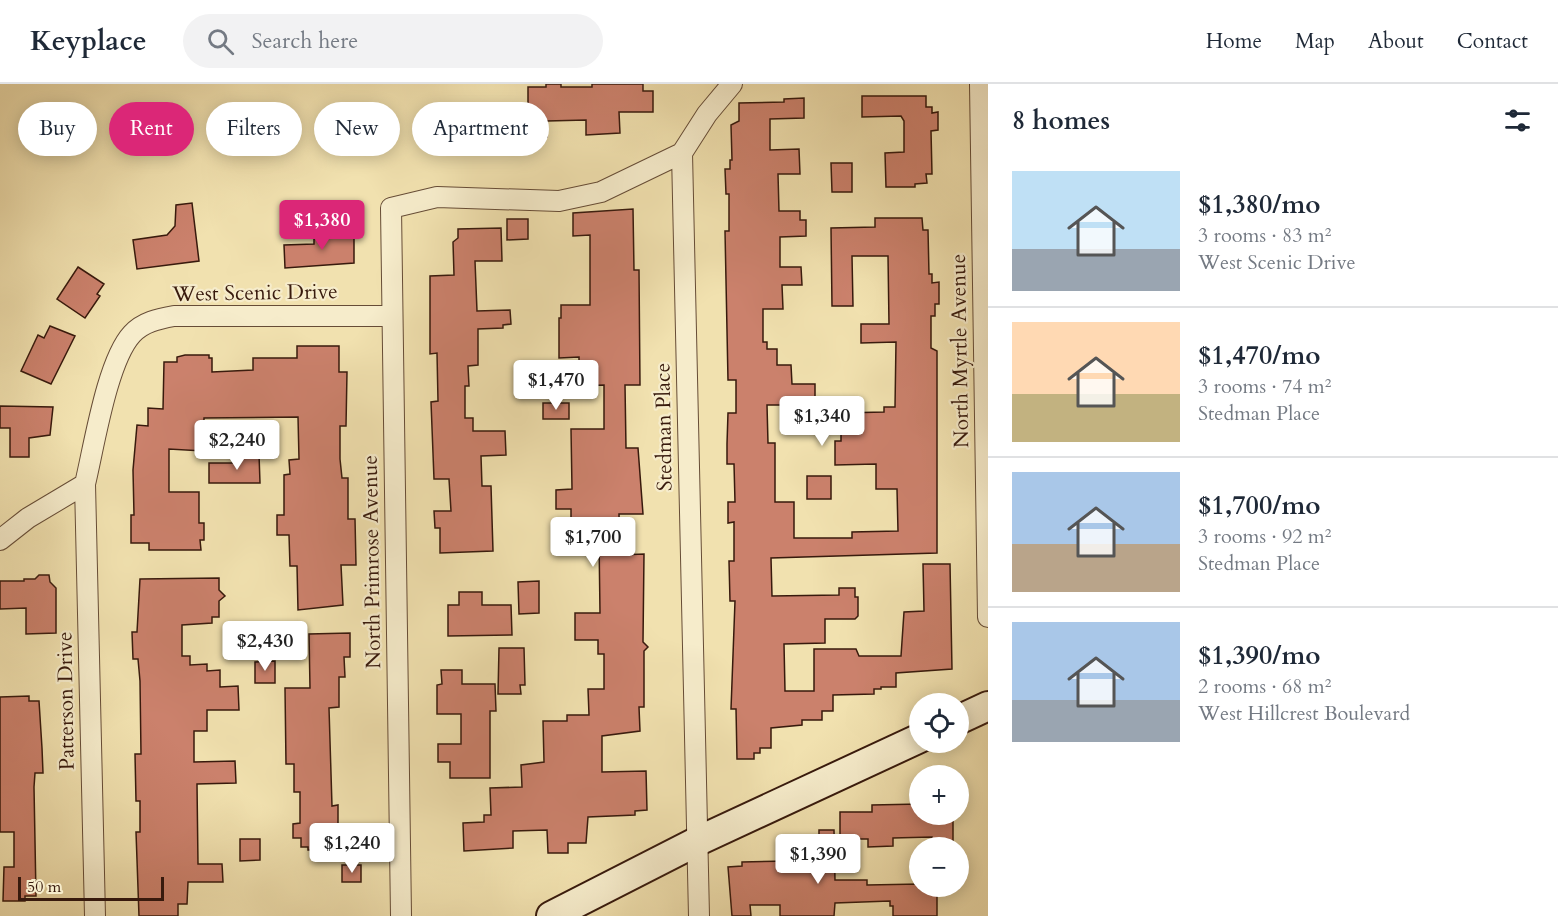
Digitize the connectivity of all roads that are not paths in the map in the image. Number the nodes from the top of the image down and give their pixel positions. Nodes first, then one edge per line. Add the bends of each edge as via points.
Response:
1 (732, 84) edge
2 (980, 84) edge
3 (682, 153) junction
4 (392, 316) junction
5 (86, 484) junction
6 (0, 540) edge
7 (988, 617) edge
8 (988, 706) edge
9 (969, 715) edge
10 (909, 743) edge
11 (698, 841) junction
12 (95, 916) edge
13 (401, 916) edge
14 (551, 916) edge
15 (699, 916) edge

1 - 3 street
2 - 7 street, North Myrtle Avenue
3 - 4 street, North Primrose Avenue via 601,192 559,201 437,196 391,208
3 - 11 street, Stedman Place
4 - 5 street, West Scenic Drive via 174,316 150,321 132,334 118,357
4 - 13 street, North Primrose Avenue
5 - 6 street via 28,518
5 - 12 street, Patterson Drive
8 - 9 street
10 - 11 street
11 - 14 street
11 - 15 street, Stedman Place

